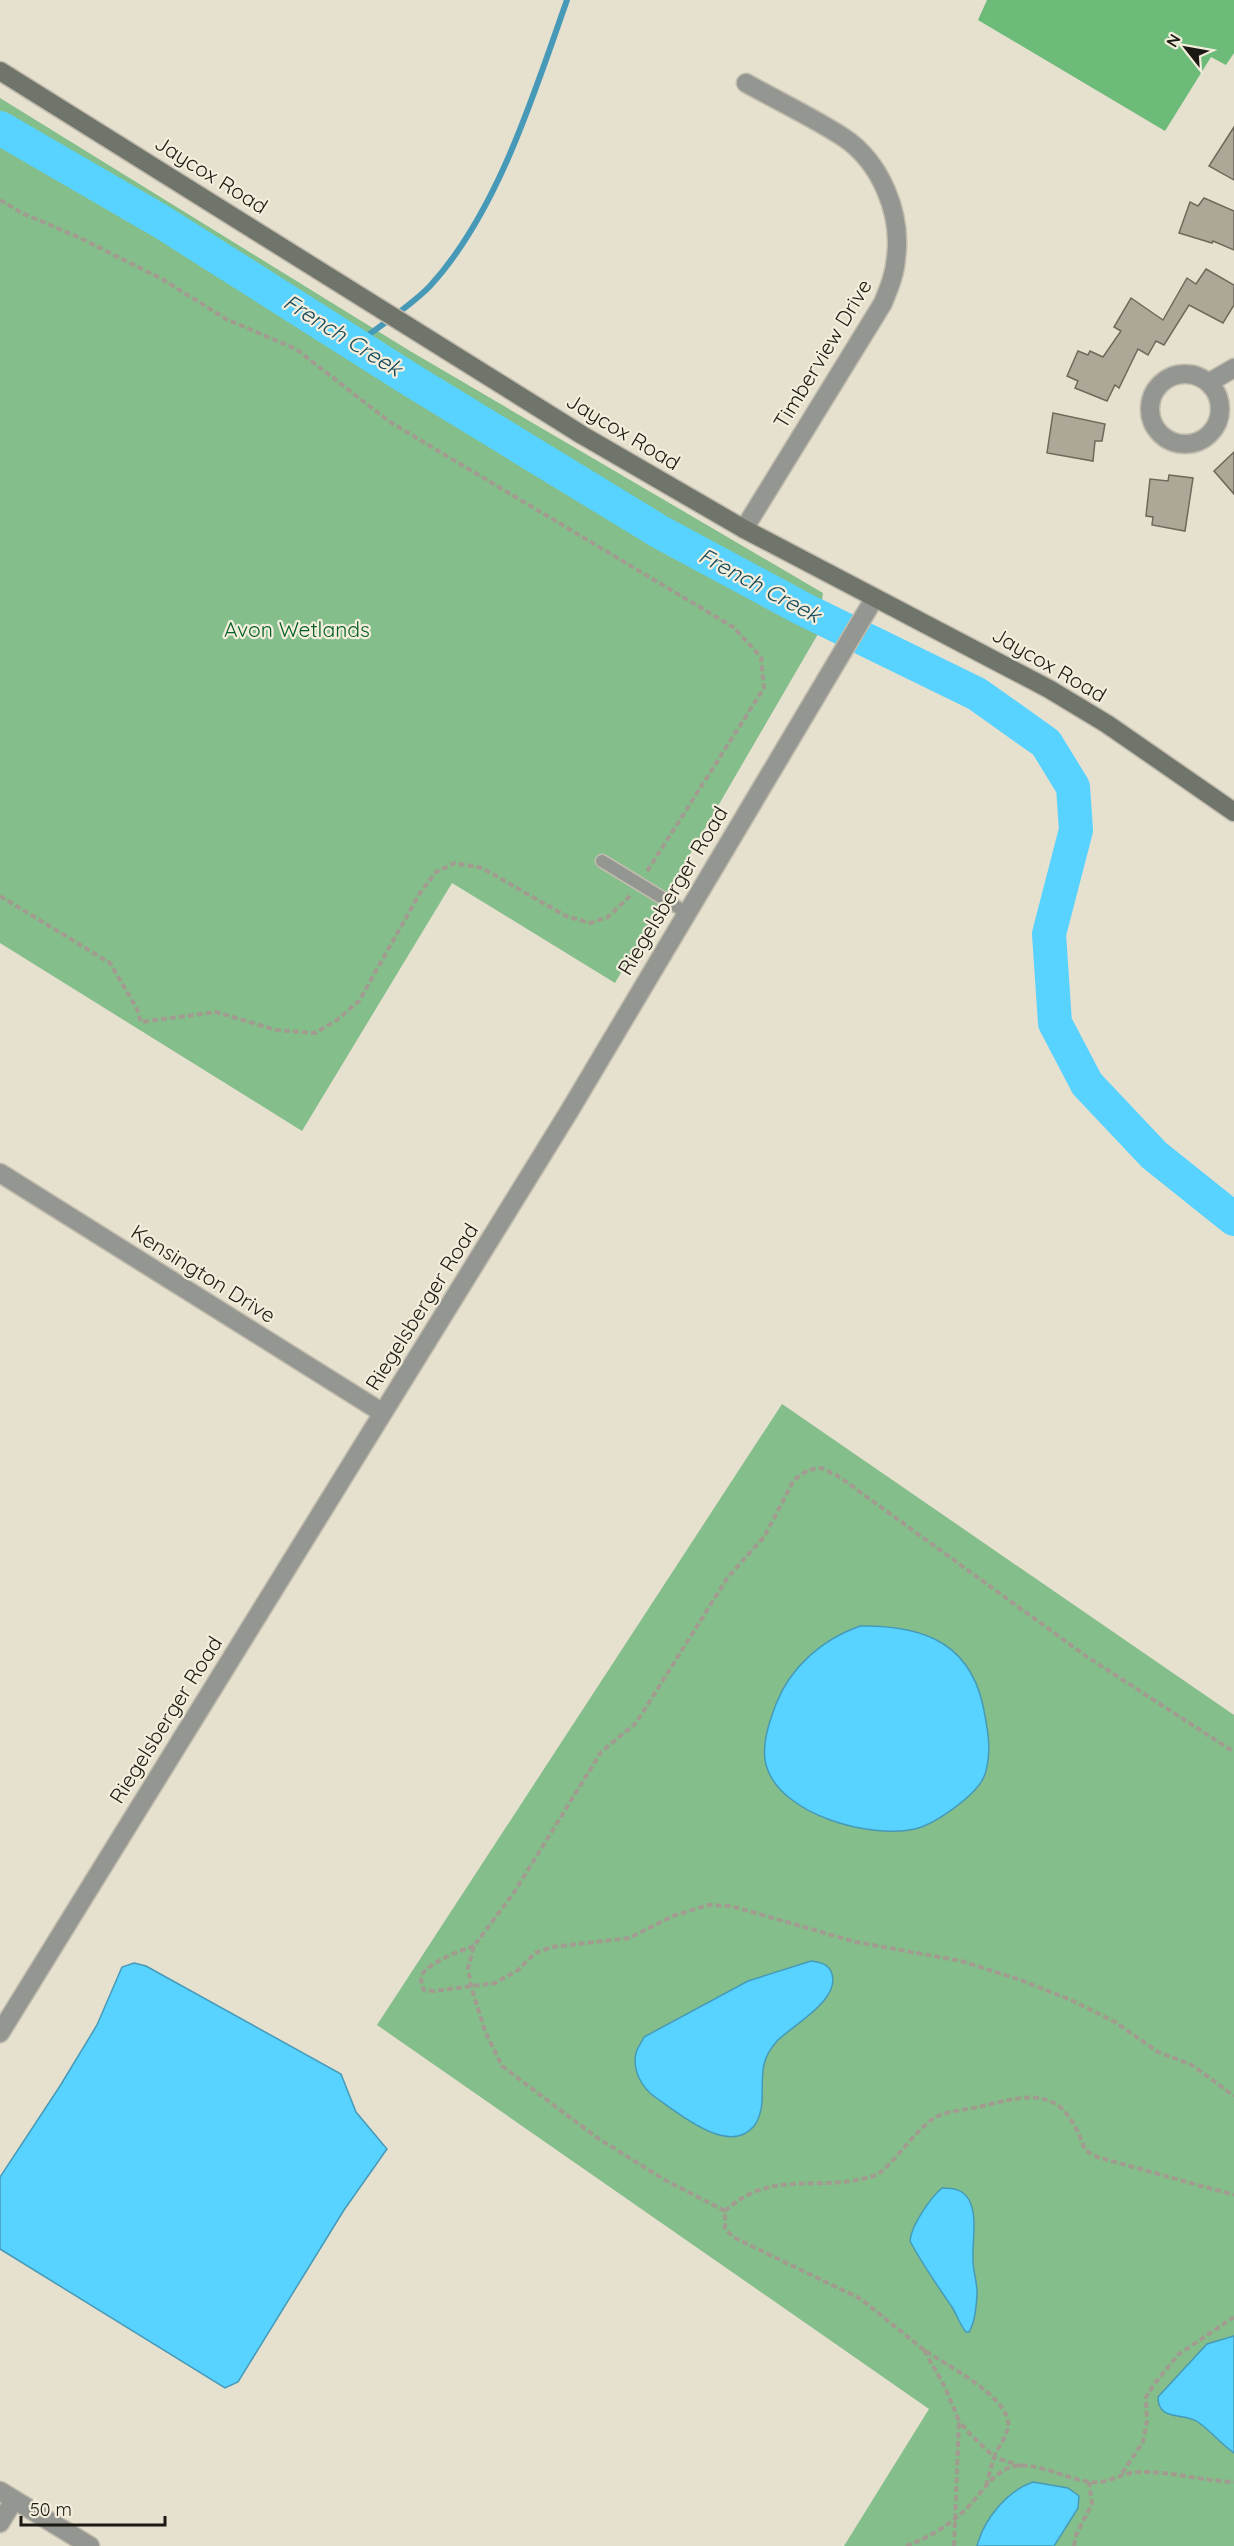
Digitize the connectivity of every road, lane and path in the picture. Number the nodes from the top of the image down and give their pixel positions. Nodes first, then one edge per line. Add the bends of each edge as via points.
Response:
1 (0, 71) edge
2 (746, 83) dead end
3 (0, 200) edge
4 (1234, 368) edge
5 (1208, 384) dead end
6 (744, 529) junction
7 (874, 598) junction
8 (1234, 812) edge
9 (602, 861) dead end
10 (639, 884) junction
11 (0, 896) edge
12 (687, 913) junction
13 (0, 1173) edge
14 (383, 1413) junction
15 (1234, 1752) edge
16 (474, 1946) junction
17 (471, 1986) junction
18 (0, 2033) edge
19 (1234, 2096) edge
20 (1234, 2195) edge
21 (725, 2211) junction
22 (1234, 2317) edge
23 (924, 2350) junction
24 (959, 2421) junction
25 (994, 2457) junction
26 (1024, 2467) junction
27 (1122, 2473) junction
28 (1089, 2482) junction
29 (1234, 2482) edge
30 (986, 2486) junction
31 (7, 2495) edge
32 (956, 2517) junction
33 (0, 2523) edge
34 (90, 2546) edge
35 (906, 2546) edge
36 (954, 2546) edge
37 (1074, 2546) edge

1 - 6 street, Jaycox Road via 582,435
2 - 6 street, Timberview Drive via 844,138 861,153 886,191 897,236 892,281 883,303
3 - 10 path via 162,279 226,319 296,349 390,422 733,627 761,657 764,688
4 - 5 street
6 - 7 street, Jaycox Road
7 - 8 street, Jaycox Road via 1049,689
7 - 12 street, Riegelsberger Road
9 - 10 lane
10 - 11 path via 608,917 590,923 566,916 482,868 455,863 436,872 420,892 359,1001 315,1033 276,1030 216,1012 141,1022 110,963
10 - 12 lane
12 - 14 street, Riegelsberger Road
13 - 14 street, Kensington Drive
14 - 18 street, Riegelsberger Road
15 - 16 path via 1086,1656 838,1476 821,1468 808,1470 794,1480 764,1537 728,1577 636,1724 601,1752 515,1891
16 - 17 path via 468,1968
16 - 17 path via 431,1967 421,1983 424,1990 434,1991
17 - 19 path via 495,1983 518,1970 535,1953 552,1947 629,1938 673,1916 708,1905 731,1906 856,1942 961,1961 1018,1979 1115,2022 1158,2052 1192,2065
17 - 21 path via 485,2031 502,2066 596,2137
20 - 21 path via 1097,2157 1085,2150 1077,2127 1062,2107 1030,2096 936,2117 914,2133 879,2174 857,2181 788,2184 754,2190
21 - 23 path via 725,2228 733,2237 861,2299
22 - 27 path via 1179,2354 1155,2383 1146,2397 1143,2442
23 - 24 path
23 - 25 path via 989,2393 1006,2410 1008,2426
24 - 25 path
24 - 32 path
25 - 26 path
25 - 30 path
26 - 28 path via 1048,2469
26 - 30 path via 1007,2469
27 - 28 path via 1106,2483
27 - 29 path via 1170,2473
28 - 37 path via 1092,2504
30 - 32 path
31 - 33 street
31 - 34 street
32 - 35 path
32 - 36 path

